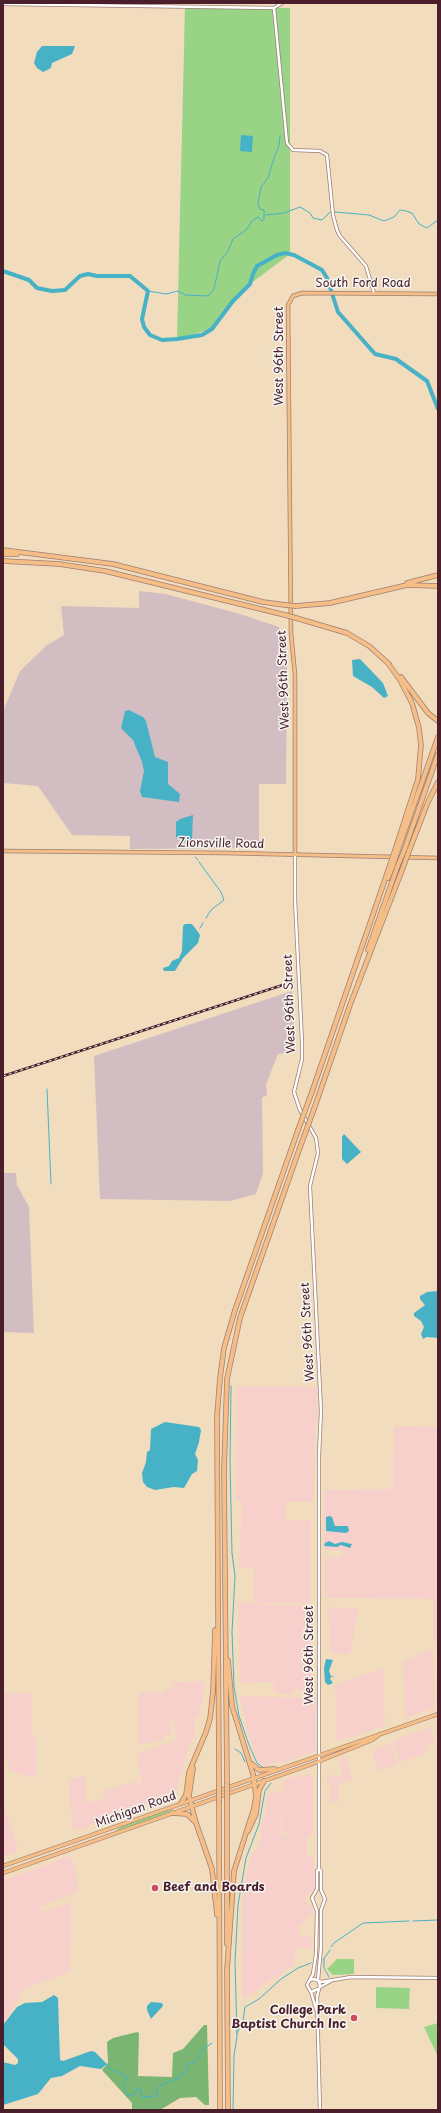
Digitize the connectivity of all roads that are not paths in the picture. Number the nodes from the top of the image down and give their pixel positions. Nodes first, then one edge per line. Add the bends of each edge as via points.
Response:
1 (282, 3) edge
2 (3, 4) edge
3 (274, 8) junction
4 (374, 293) junction
5 (438, 294) edge
6 (290, 299) joint
7 (3, 550) edge
8 (3, 554) edge
9 (41, 554) junction
10 (3, 561) edge
11 (438, 575) edge
12 (438, 586) edge
13 (387, 589) junction
14 (387, 662) junction
15 (437, 721) edge
16 (438, 737) edge
17 (438, 754) edge
18 (438, 782) edge
19 (397, 850) junction
20 (3, 851) edge
21 (294, 855) junction
22 (438, 858) edge
23 (371, 947) junction
24 (218, 1590) junction
25 (226, 1608) junction
26 (438, 1714) edge
27 (380, 1734) junction
28 (247, 1755) junction
29 (318, 1755) junction
30 (196, 1757) junction
31 (318, 1762) junction
32 (275, 1769) junction
33 (254, 1778) junction
34 (264, 1781) junction
35 (255, 1784) junction
36 (190, 1800) junction
37 (181, 1803) junction
38 (191, 1806) junction
39 (172, 1813) junction
40 (196, 1823) junction
41 (245, 1836) junction
42 (3, 1866) edge
43 (319, 1869) junction
44 (3, 1873) edge
45 (322, 1893) junction
46 (314, 1894) junction
47 (314, 1904) junction
48 (323, 1904) junction
49 (220, 1959) junction
50 (228, 1970) junction
51 (438, 1978) edge
52 (309, 1980) junction
53 (318, 1980) junction
54 (332, 1981) junction
55 (319, 1989) junction
56 (310, 1991) junction
57 (317, 2013) junction
58 (220, 2110) edge
59 (228, 2110) edge
60 (320, 2110) edge

1 - 3 street
2 - 3 street
3 - 4 street via 287,143 293,150 320,151 327,155 337,230 366,266
4 - 5 main road, South Ford Road
4 - 6 main road, South Ford Road via 325,292 297,294
6 - 21 main road, West 96th Street via 288,305 291,633 295,680
7 - 9 highway
8 - 9 highway
9 - 13 highway, bridge via 113,564 285,605 330,603
10 - 14 highway, bridge via 59,564 105,571 285,615 347,633 369,646
11 - 13 highway
12 - 13 highway via 412,584
14 - 15 highway
14 - 19 highway via 414,707 421,749 417,784
16 - 19 highway
17 - 23 highway, bridge
18 - 23 highway, bridge
19 - 24 highway, bridge via 237,1302 222,1360 217,1416
20 - 21 main road, Zionsville Road
21 - 22 main road, Zionsville Road
21 - 29 street, West 96th Street via 302,1059 294,1092 300,1110 316,1138 318,1153 311,1178 310,1196 321,1411
23 - 25 highway, bridge via 243,1308 229,1362 224,1413
24 - 30 highway via 212,1705 206,1732
24 - 49 highway, bridge
25 - 28 highway via 231,1701
25 - 50 highway, bridge
26 - 27 main road
27 - 29 main road, Michigan Road
27 - 31 main road, Michigan Road via 372,1740
28 - 32 highway via 257,1769
28 - 33 highway
29 - 31 street, West 96th Street
29 - 32 main road, Michigan Road
30 - 36 highway via 190,1779
30 - 37 highway via 189,1772 186,1795
31 - 34 main road, Michigan Road
31 - 43 street, West 96th Street
32 - 33 main road, Michigan Road
33 - 35 highway
33 - 36 main road, Michigan Road
34 - 35 main road, Michigan Road
34 - 41 highway via 260,1788 256,1814
35 - 38 main road, Michigan Road
35 - 41 highway via 254,1808
36 - 37 main road, Michigan Road
36 - 38 highway
37 - 42 main road, Michigan Road
38 - 39 main road, Michigan Road
38 - 40 highway
39 - 40 highway via 187,1814
39 - 44 main road, Michigan Road
40 - 49 highway via 214,1879
41 - 50 highway via 234,1875
43 - 45 street, West 96th Street
43 - 46 street, West 96th Street
45 - 46 street
45 - 48 street via 325,1899
46 - 47 street
47 - 48 street
47 - 52 street via 317,1912 317,1952 314,1971
48 - 53 street
49 - 58 highway
50 - 59 highway
51 - 54 street via 352,1977
52 - 53 street
52 - 56 street via 307,1986
53 - 54 street
53 - 55 street
54 - 55 street
55 - 56 street
55 - 57 street
56 - 57 street
57 - 60 street

